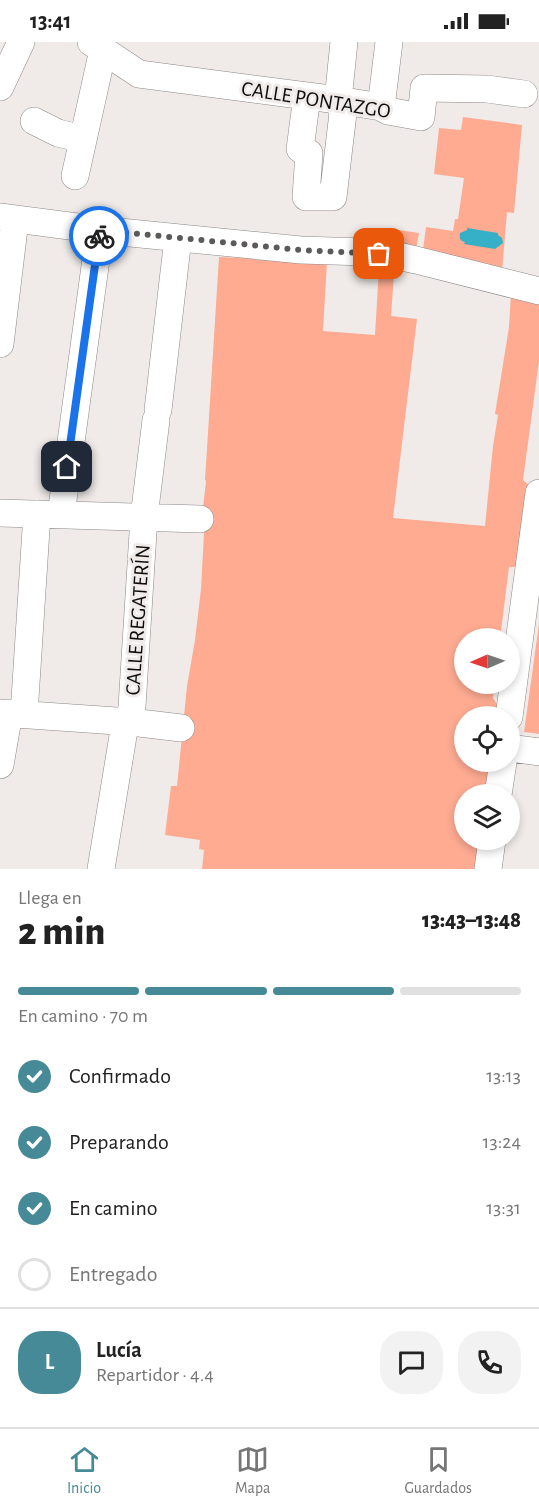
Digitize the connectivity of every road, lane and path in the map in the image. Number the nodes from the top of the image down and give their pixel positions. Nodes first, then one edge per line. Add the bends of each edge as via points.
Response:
1 (21, 42) edge
2 (344, 42) edge
3 (389, 42) edge
4 (97, 46) edge
5 (0, 87) edge
6 (524, 94) dead end
7 (306, 96) junction
8 (338, 100) junction
9 (381, 107) junction
10 (34, 121) dead end
11 (83, 139) junction
12 (75, 176) dead end
13 (8, 219) edge
14 (100, 230) junction
15 (178, 238) junction
16 (539, 291) edge
17 (0, 344) edge
18 (539, 493) edge
19 (0, 513) edge
20 (49, 514) junction
21 (144, 517) junction
22 (200, 519) dead end
23 (537, 528) edge
24 (511, 706) edge
25 (11, 713) edge
26 (127, 722) junction
27 (181, 728) dead end
28 (520, 749) edge
29 (539, 752) edge
30 (0, 765) edge
31 (491, 850) edge
32 (101, 869) edge
33 (488, 869) edge

1 - 5 street
2 - 8 street
3 - 9 street
4 - 7 street, CALLE PONTAZGO via 139,74
4 - 11 street
6 - 9 street, CALLE PONTAZGO via 424,88 421,117
7 - 8 street, CALLE PONTAZGO
7 - 8 street via 300,149 309,153 306,197 333,198 343,113
8 - 9 street, CALLE PONTAZGO
10 - 11 street
11 - 12 street
13 - 14 street
13 - 17 street
14 - 15 street
14 - 20 street
15 - 16 street via 393,255
15 - 21 street, CALLE REGATERÍN
18 - 23 street
19 - 20 street
20 - 21 street
20 - 25 street
21 - 22 street
21 - 26 street, CALLE REGATERÍN
23 - 24 street
25 - 26 street
25 - 30 street
26 - 27 street
26 - 32 street, CALLE REGATERÍN
28 - 29 street
31 - 33 street

